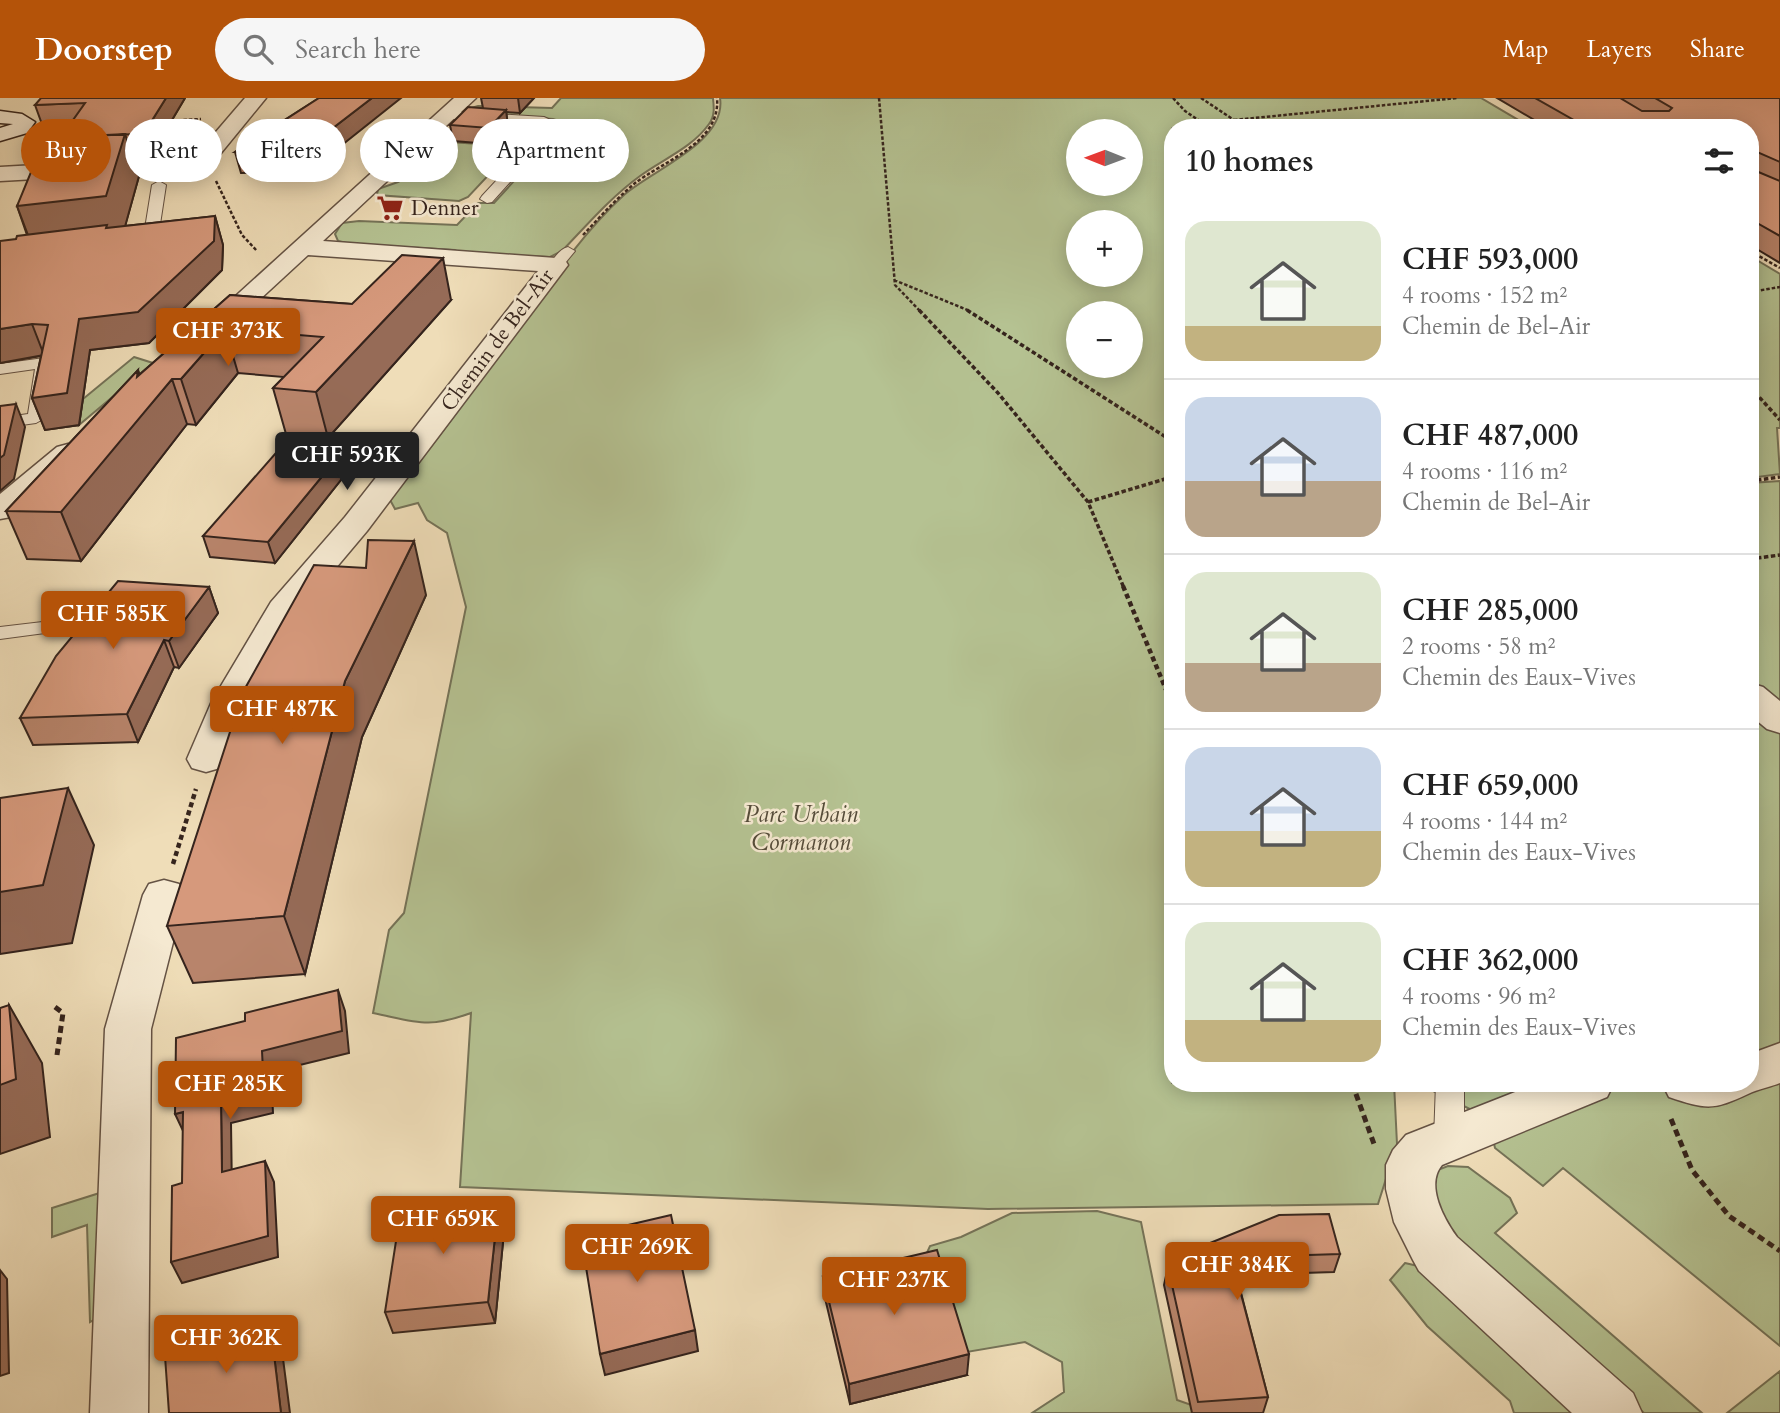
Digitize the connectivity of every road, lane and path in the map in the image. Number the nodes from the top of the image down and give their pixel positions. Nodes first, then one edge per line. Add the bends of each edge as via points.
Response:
1 (256, 98) edge
2 (717, 98) edge
3 (879, 98) edge
4 (1173, 98) edge
5 (1201, 98) edge
6 (1457, 98) edge
7 (25, 102) dead end
8 (456, 106) edge
9 (1197, 119) edge
10 (1232, 119) edge
11 (1244, 119) edge
12 (3, 123) edge
13 (222, 138) edge
14 (125, 167) edge
15 (0, 174) edge
16 (217, 182) edge
17 (159, 185) dead end
18 (487, 199) dead end
19 (123, 247) edge
20 (303, 247) junction
21 (261, 255) dead end
22 (1759, 256) edge
23 (562, 258) junction
24 (1780, 268) edge
25 (894, 280) junction
26 (1780, 287) edge
27 (1759, 290) edge
28 (189, 349) edge
29 (0, 369) edge
30 (1759, 397) edge
31 (1780, 420) edge
32 (0, 423) edge
33 (1164, 435) edge
34 (89, 436) edge
35 (1780, 478) edge
36 (1164, 480) edge
37 (1759, 480) edge
38 (1088, 502) junction
39 (0, 510) edge
40 (1780, 555) edge
41 (1759, 558) edge
42 (68, 625) dead end
43 (0, 633) edge
44 (1164, 685) edge
45 (1759, 703) edge
46 (1780, 721) edge
47 (206, 759) joint
48 (164, 895) joint
49 (55, 1007) dead end
50 (57, 1055) dead end
51 (1780, 1062) edge
52 (1759, 1071) edge
53 (1355, 1092) edge
54 (1450, 1092) edge
55 (1568, 1092) edge
56 (1678, 1094) edge
57 (1449, 1140) junction
58 (1410, 1179) junction
59 (1780, 1251) edge
60 (119, 1413) edge
61 (1613, 1413) edge

1 - 13 street
2 - 23 path via 714,123 684,151 620,196
3 - 25 path
4 - 9 path
5 - 10 path
6 - 11 path
7 - 12 street
8 - 18 lane via 555,125
8 - 20 street
14 - 15 street
16 - 21 path via 242,235
17 - 19 lane via 150,244
20 - 23 street, Chemin de Bel-Air
20 - 28 street
22 - 24 path
23 - 47 street, Chemin de Bel-Air via 356,524 284,609 230,701
25 - 33 path via 960,305
25 - 38 path via 900,292 998,393
26 - 27 path
29 - 32 lane via 44,363 35,421
30 - 31 path
34 - 39 street
35 - 37 path
36 - 38 path
38 - 44 path
40 - 41 path
42 - 43 lane
45 - 46 street
47 - 48 path
48 - 60 street via 128,1029
49 - 50 path via 63,1013
51 - 52 street
53 - 58 path via 1371,1141
54 - 57 lane
55 - 57 street
56 - 59 path via 1672,1127 1692,1170 1729,1216
57 - 58 street via 1424,1150 1411,1165
58 - 61 street via 1411,1198 1423,1232 1438,1254

